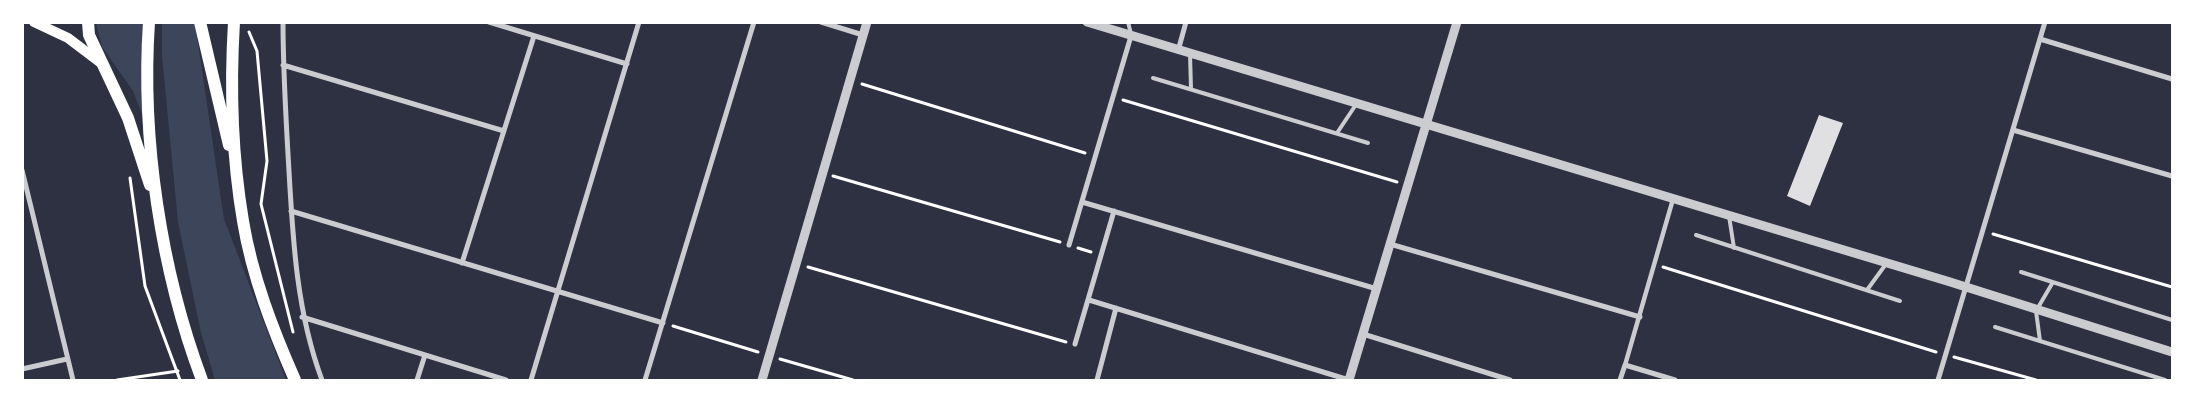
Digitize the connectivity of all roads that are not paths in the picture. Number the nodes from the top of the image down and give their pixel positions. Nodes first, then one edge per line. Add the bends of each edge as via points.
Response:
1 (34, 22) edge
2 (88, 22) edge
3 (150, 22) edge
4 (200, 22) edge
5 (234, 22) edge
6 (283, 22) edge
7 (489, 22) edge
8 (640, 22) edge
9 (754, 22) edge
10 (821, 22) edge
11 (867, 22) edge
12 (1087, 22) edge
13 (1128, 22) edge
14 (1186, 22) edge
15 (1456, 22) edge
16 (2045, 22) edge
17 (863, 35) junction
18 (534, 36) junction
19 (1131, 36) junction
20 (2040, 39) junction
21 (1178, 51) junction
22 (1190, 54) junction
23 (283, 64) junction
24 (627, 64) junction
25 (105, 68) junction
26 (1153, 78) dead end
27 (2172, 79) edge
28 (1191, 89) junction
29 (1357, 103) junction
30 (1426, 124) junction
31 (2013, 130) junction
32 (504, 131) junction
33 (1337, 133) junction
34 (1368, 143) dead end
35 (22, 170) edge
36 (2172, 176) edge
37 (237, 177) junction
38 (1673, 198) junction
39 (1082, 202) junction
40 (1114, 211) junction
41 (291, 212) junction
42 (158, 213) junction
43 (1729, 216) junction
44 (1696, 235) dead end
45 (1390, 244) junction
46 (1069, 245) road end
47 (1734, 248) junction
48 (462, 263) junction
49 (1886, 264) junction
50 (2021, 272) dead end
51 (2053, 282) junction
52 (1966, 287) junction
53 (1377, 289) junction
54 (1867, 290) junction
55 (559, 292) junction
56 (1089, 300) junction
57 (1900, 301) dead end
58 (1116, 308) junction
59 (2036, 311) junction
60 (302, 317) junction
61 (1640, 317) junction
62 (2172, 320) edge
63 (662, 323) junction
64 (1995, 327) dead end
65 (1363, 334) junction
66 (2040, 341) junction
67 (1075, 344) road end
68 (2172, 352) edge
69 (425, 355) junction
70 (67, 359) junction
71 (1625, 365) junction
72 (22, 369) edge
73 (1654, 374) junction
74 (72, 380) edge
75 (202, 380) edge
76 (295, 380) edge
77 (322, 380) edge
78 (418, 380) edge
79 (506, 380) edge
80 (531, 380) edge
81 (645, 380) edge
82 (762, 380) edge
83 (1097, 380) edge
84 (1349, 380) edge
85 (1510, 380) edge
86 (1620, 380) edge
87 (1652, 380) edge
88 (1675, 380) edge
89 (1938, 380) edge
90 (2165, 380) edge

1 - 25 main road via 68,38
2 - 25 highway via 89,35
3 - 42 highway via 148,92
4 - 37 highway
5 - 37 highway via 232,70
6 - 23 street
7 - 18 street
8 - 24 street
9 - 63 street
10 - 17 street
11 - 17 street
12 - 19 street
13 - 19 lane
14 - 21 street
15 - 30 street
16 - 20 street
17 - 82 street
18 - 24 street
18 - 32 street
19 - 21 street
19 - 39 street
20 - 27 street
20 - 31 street
21 - 22 street
22 - 28 lane
22 - 29 street
23 - 32 street
23 - 41 street
24 - 55 street
25 - 42 highway via 128,118
26 - 28 lane
28 - 33 lane
29 - 30 street
29 - 33 lane
30 - 38 street
30 - 45 street
31 - 36 street
31 - 52 street
32 - 48 street
33 - 34 lane
35 - 70 street
37 - 76 highway via 243,222 256,272
38 - 43 street
38 - 61 street
39 - 40 street
39 - 46 street
40 - 53 street
40 - 56 street
41 - 48 street
41 - 60 street
42 - 75 highway via 180,314
43 - 47 lane
43 - 49 street
44 - 47 lane
45 - 53 street
45 - 61 street
47 - 54 lane
48 - 55 street
49 - 52 street
49 - 54 lane
50 - 51 lane
51 - 59 lane
51 - 62 lane
52 - 59 street
52 - 89 street
53 - 65 street
54 - 57 lane
55 - 63 street
55 - 80 street
56 - 58 street
56 - 67 street
58 - 83 street
58 - 84 street
59 - 66 lane
59 - 68 street
60 - 69 street
60 - 77 street
61 - 71 street
63 - 81 street
64 - 66 lane
65 - 84 street
65 - 85 street
66 - 90 lane
69 - 78 street
69 - 79 street
70 - 72 street
70 - 74 street
71 - 73 street
71 - 86 street
73 - 87 street
73 - 88 street

